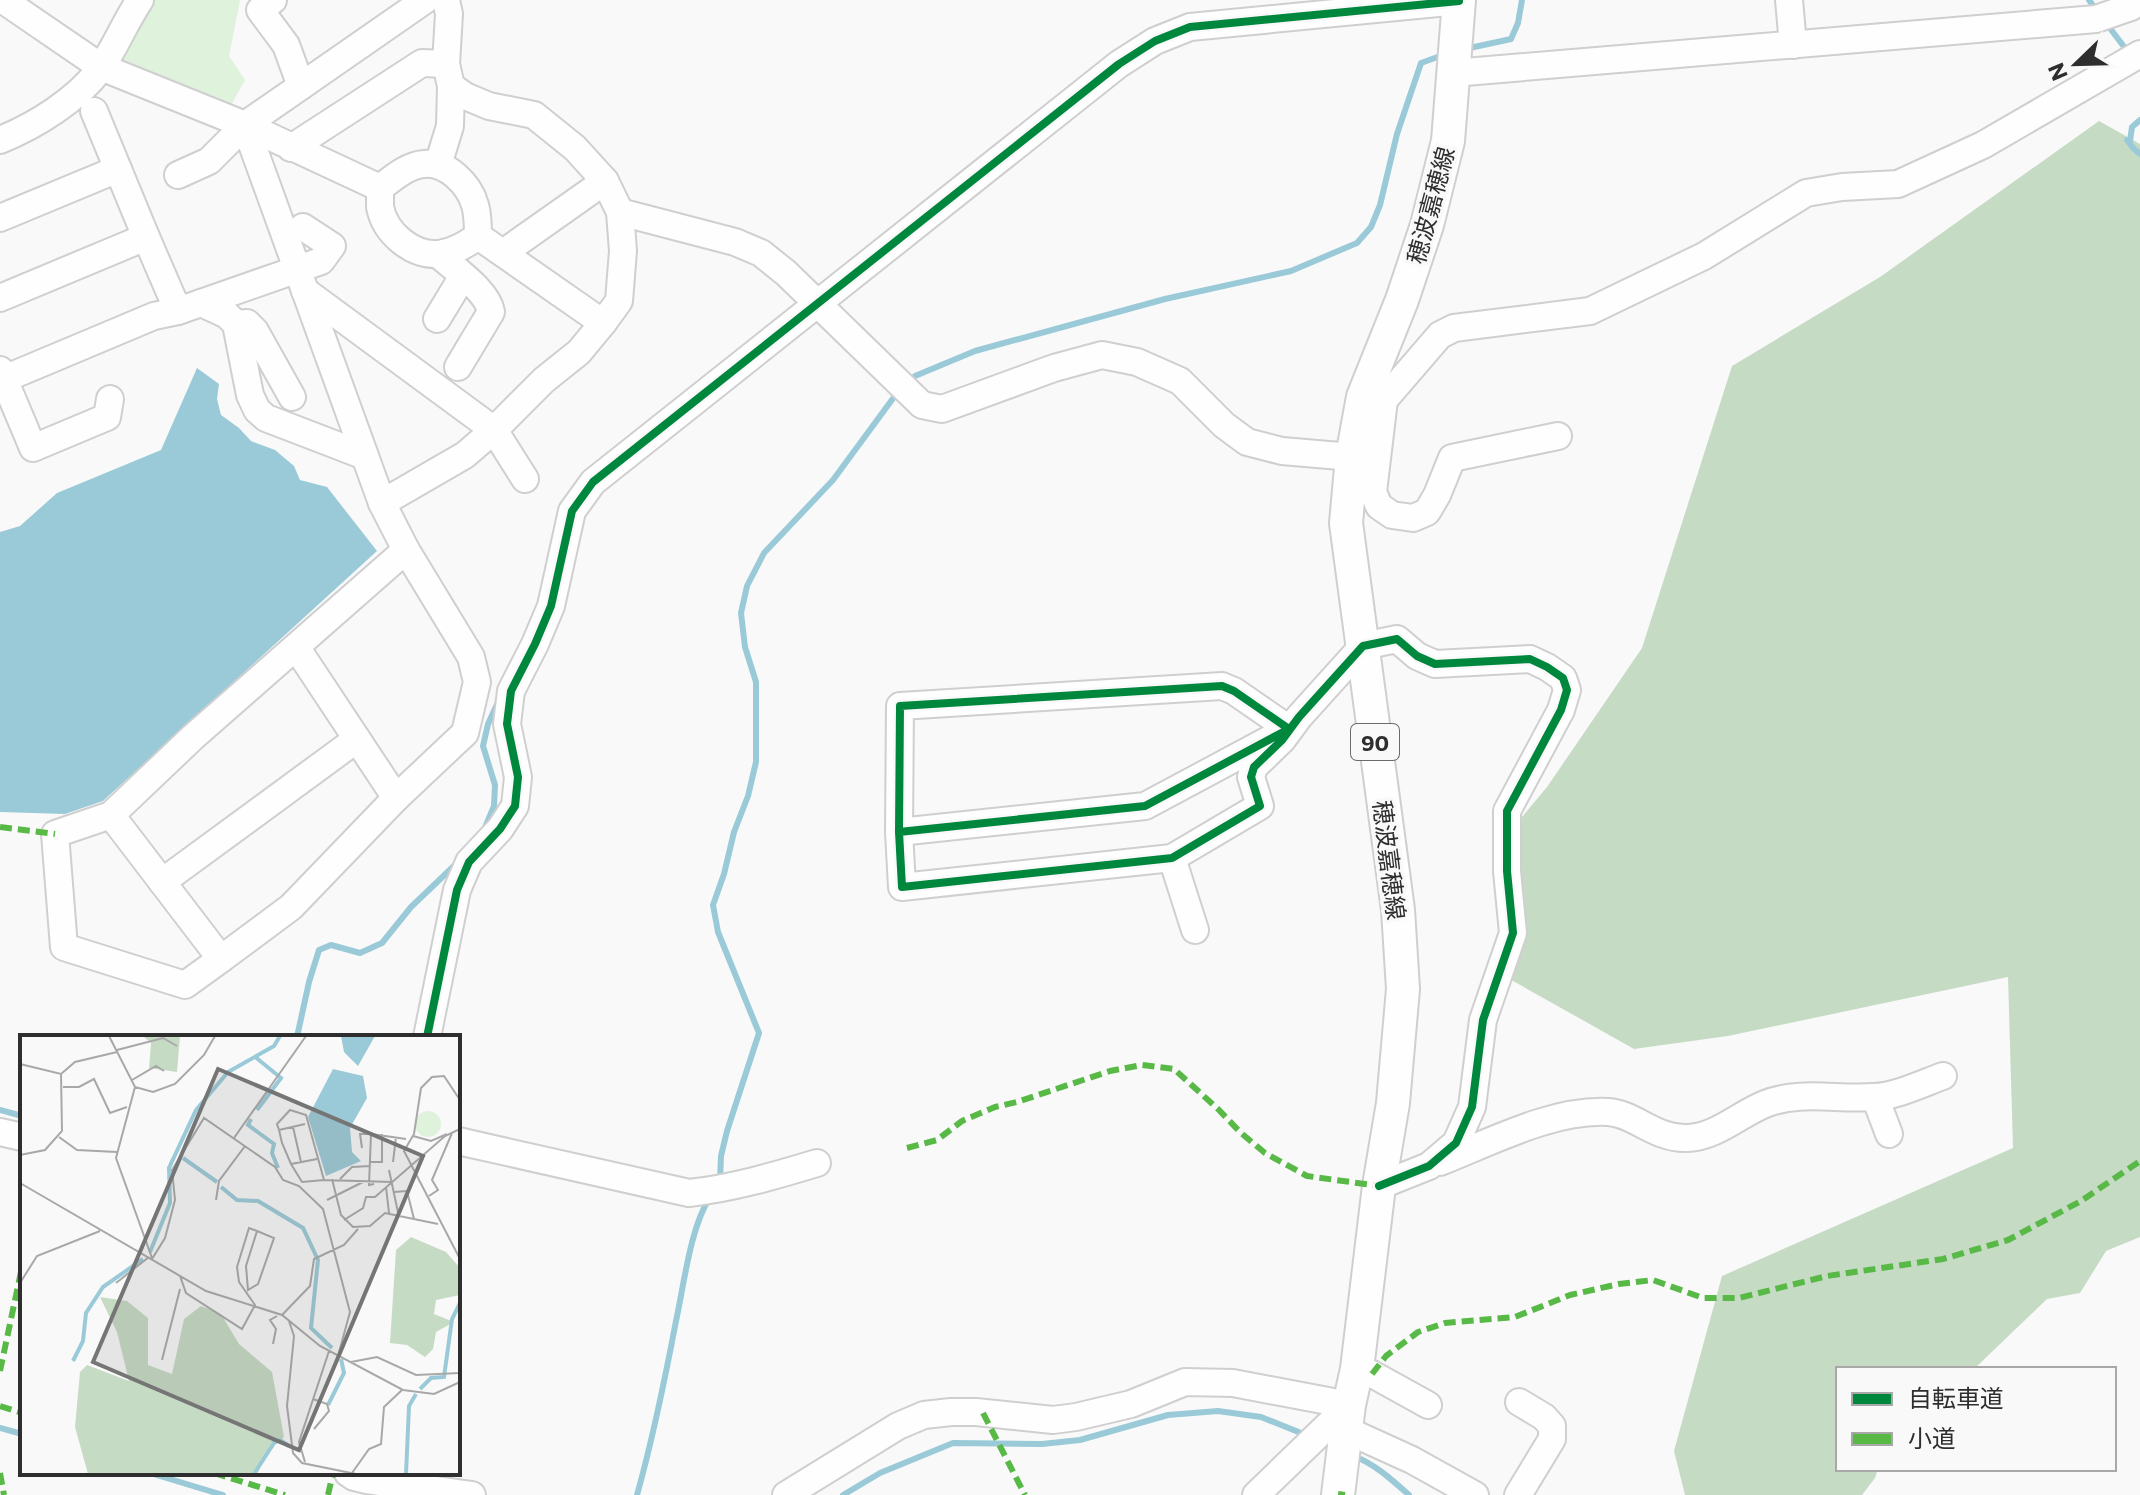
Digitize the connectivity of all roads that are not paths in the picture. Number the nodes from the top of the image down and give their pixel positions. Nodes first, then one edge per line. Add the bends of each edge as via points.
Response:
1 (3, 0) edge
2 (140, 0) edge
3 (273, 0) edge
4 (425, 0) edge
5 (446, 0) edge
6 (1459, 0) edge
7 (1789, 0) edge
8 (2140, 1) edge
9 (1793, 45) junction
10 (2140, 54) edge
11 (101, 67) junction
12 (1453, 73) junction
13 (449, 75) junction
14 (301, 86) junction
15 (94, 111) dead end
16 (245, 125) junction
17 (0, 140) edge
18 (291, 148) junction
19 (438, 165) junction
20 (118, 169) junction
21 (178, 175) dead end
22 (605, 181) junction
23 (380, 188) junction
24 (620, 212) junction
25 (0, 218) edge
26 (303, 227) dead end
27 (478, 236) junction
28 (146, 237) junction
29 (503, 253) junction
30 (438, 254) junction
31 (463, 276) junction
32 (301, 280) junction
33 (0, 298) edge
34 (817, 303) junction
35 (189, 307) junction
36 (437, 319) dead end
37 (603, 323) junction
38 (236, 324) junction
39 (458, 367) dead end
40 (2, 375) edge
41 (292, 397) dead end
42 (1373, 398) junction
43 (110, 399) dead end
44 (494, 430) junction
45 (1558, 436) dead end
46 (365, 456) junction
47 (1352, 457) junction
48 (525, 479) dead end
49 (382, 503) junction
50 (406, 550) junction
51 (1363, 646) junction
52 (296, 647) junction
53 (1289, 729) junction
54 (357, 739) junction
55 (396, 798) junction
56 (111, 815) junction
57 (899, 832) junction
58 (1172, 858) junction
59 (162, 882) junction
60 (1195, 930) dead end
61 (221, 959) junction
62 (427, 1035) edge
63 (1943, 1076) dead end
64 (1875, 1097) junction
65 (0, 1132) edge
66 (1889, 1134) dead end
67 (20, 1137) edge
68 (460, 1141) edge
69 (817, 1163) dead end
70 (1429, 1166) junction
71 (1379, 1186) junction
72 (1357, 1369) junction
73 (1519, 1402) dead end
74 (1428, 1405) dead end
75 (1348, 1418) junction
76 (351, 1475) edge
77 (472, 1495) edge
78 (786, 1495) edge
79 (1256, 1495) edge
80 (1338, 1495) edge
81 (1475, 1495) edge
82 (1518, 1495) edge

1 - 11 street
2 - 11 street
3 - 14 street via 260,10 286,45
4 - 14 street
5 - 13 street
6 - 12 main road, 穂波嘉穂線 / 90
6 - 34 street via 1190,27 1155,41
7 - 9 street
8 - 9 street via 2096,19
9 - 12 street
10 - 42 street via 1983,145 1898,184 1806,193 1704,256 1590,311 1454,328
11 - 16 street
11 - 17 street via 81,92
12 - 42 main road, 穂波嘉穂線 / 90 via 1448,141
13 - 18 street via 422,63
13 - 19 street via 450,126
13 - 22 street via 465,96 534,115
14 - 16 street
15 - 20 street
16 - 18 street
16 - 21 street via 209,161
16 - 32 street
18 - 23 street
19 - 23 street via 410,168
19 - 27 street via 454,173 474,201
20 - 25 street
20 - 28 street
22 - 24 street
22 - 29 street
23 - 30 street via 380,209 390,229 404,244
24 - 34 street via 761,253
24 - 37 street via 619,301
26 - 32 street via 332,246
27 - 29 street
27 - 30 street
28 - 33 street
28 - 35 street
29 - 37 street
30 - 31 street
31 - 36 street
31 - 39 street via 482,293 491,312
32 - 35 street
32 - 44 street
32 - 46 street
34 - 47 street via 922,405 942,409 1102,355 1137,362 1180,381 1247,442
34 - 62 street via 593,482 572,511 551,606 511,691 507,724 518,777 515,806 469,862 457,890
35 - 38 street via 227,315
35 - 40 street
37 - 44 street
38 - 41 street via 247,323 255,331
38 - 46 street via 257,410
40 - 43 street via 33,448 107,417
42 - 45 street via 1373,492 1379,506 1392,515 1413,518 1427,512 1452,458
42 - 47 main road, 穂波嘉穂線 / 90
44 - 48 street
44 - 49 street via 465,455
46 - 49 street
47 - 51 main road, 穂波嘉穂線 / 90 via 1346,523
49 - 50 street
50 - 52 street
50 - 55 street via 471,657 477,682 465,733
51 - 53 street
51 - 70 street via 1397,639 1435,664 1530,659 1563,678 1567,690 1507,811 1513,933 1483,1020 1472,1107 1456,1143
51 - 71 main road, 穂波嘉穂線 / 90 via 1398,910 1403,989
52 - 54 street
52 - 56 street
53 - 57 street via 1145,806
53 - 57 street via 1222,686 900,706
53 - 58 street via 1254,767 1251,777 1260,806
54 - 55 street
54 - 59 street
55 - 61 street via 291,907
56 - 59 street
56 - 61 street via 55,834 64,947 185,985
57 - 58 street via 902,887
58 - 60 street
59 - 61 street
63 - 64 street
64 - 66 street
64 - 70 street via 1791,1097 1688,1139 1659,1134 1611,1112 1575,1114
65 - 67 street
68 - 69 street via 689,1193 720,1190
70 - 71 street
71 - 72 main road, 穂波嘉穂線 / 90
72 - 74 street
72 - 75 main road, 穂波嘉穂線 / 90
73 - 82 street via 1544,1417 1552,1426 1552,1439
75 - 78 street via 1233,1383 1185,1382 1131,1404 1053,1420 976,1412 924,1415
75 - 79 street
75 - 80 main road, 穂波嘉穂線 / 90
75 - 81 street
76 - 77 street

